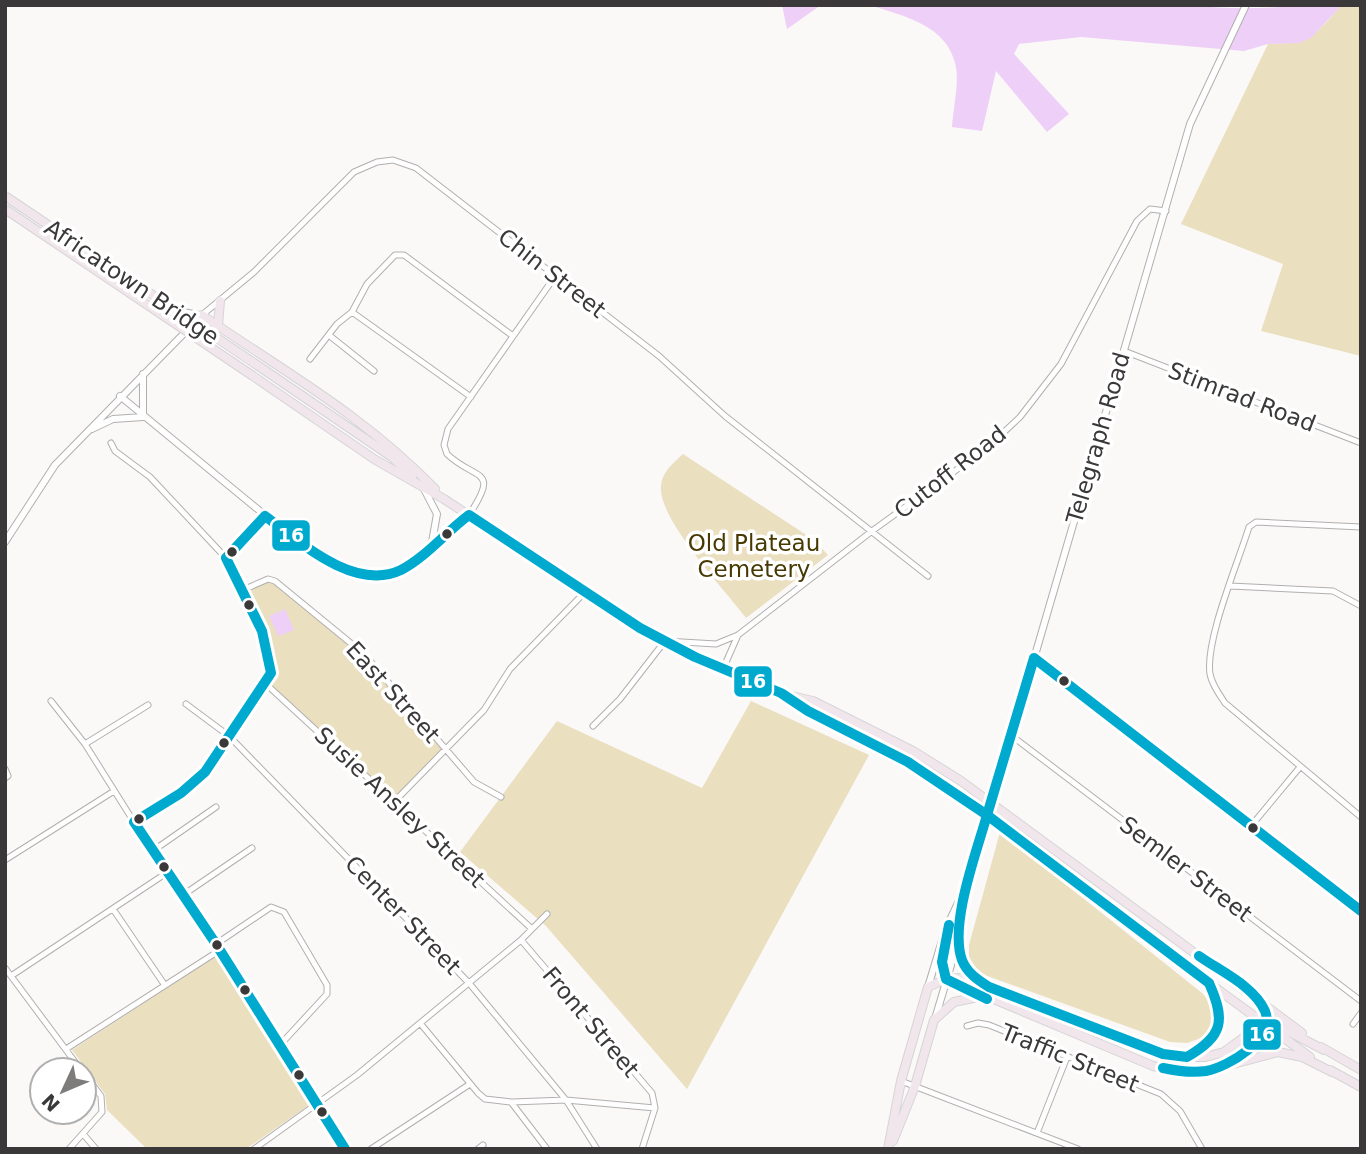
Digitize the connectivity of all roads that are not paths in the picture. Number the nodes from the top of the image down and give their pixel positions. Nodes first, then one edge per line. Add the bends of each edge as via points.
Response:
1 (1246, 5) edge
2 (5, 198) edge
3 (5, 209) edge
4 (1166, 211) junction
5 (555, 275) junction
6 (220, 301) junction
7 (352, 312) junction
8 (202, 315) junction
9 (218, 326) junction
10 (330, 336) junction
11 (513, 336) junction
12 (1124, 351) junction
13 (310, 359) dead end
14 (374, 371) dead end
15 (144, 372) junction
16 (120, 396) junction
17 (471, 397) junction
18 (143, 418) junction
19 (88, 430) junction
20 (111, 443) dead end
21 (1361, 443) edge
22 (422, 485) junction
23 (444, 499) junction
24 (469, 515) junction
25 (265, 516) junction
26 (1361, 527) edge
27 (872, 531) junction
28 (5, 542) edge
29 (431, 544) junction
30 (226, 558) junction
31 (928, 576) dead end
32 (1230, 586) junction
33 (245, 589) junction
34 (585, 592) junction
35 (1361, 606) edge
36 (738, 635) junction
37 (665, 641) junction
38 (1034, 658) junction
39 (723, 669) junction
40 (267, 685) junction
41 (781, 693) junction
42 (51, 701) dead end
43 (186, 704) dead end
44 (148, 705) dead end
45 (593, 726) dead end
46 (229, 736) junction
47 (1012, 736) junction
48 (85, 744) junction
49 (445, 749) junction
50 (1300, 767) junction
51 (5, 769) edge
52 (5, 778) edge
53 (114, 791) junction
54 (501, 797) dead end
55 (393, 803) junction
56 (216, 807) dead end
57 (1360, 814) edge
58 (134, 822) junction
59 (1251, 826) junction
60 (252, 848) dead end
61 (153, 850) junction
62 (5, 860) edge
63 (168, 872) junction
64 (970, 878) junction
65 (183, 895) junction
66 (113, 909) junction
67 (1361, 911) edge
68 (547, 914) dead end
69 (949, 922) junction
70 (533, 929) junction
71 (958, 938) junction
72 (521, 940) junction
73 (218, 947) junction
74 (5, 968) edge
75 (11, 976) junction
76 (946, 979) junction
77 (469, 983) junction
78 (1209, 983) junction
79 (164, 984) junction
80 (928, 987) junction
81 (989, 987) junction
82 (985, 998) junction
83 (1259, 1001) junction
84 (1361, 1001) edge
85 (1361, 1013) edge
86 (934, 1020) junction
87 (420, 1023) junction
88 (1353, 1024) dead end
89 (1267, 1025) junction
90 (967, 1026) dead end
91 (280, 1045) junction
92 (66, 1049) junction
93 (1325, 1050) junction
94 (71, 1056) edge
95 (1067, 1057) junction
96 (1187, 1057) junction
97 (1225, 1066) junction
98 (1361, 1070) edge
99 (1332, 1072) junction
100 (901, 1081) junction
101 (470, 1084) junction
102 (915, 1086) junction
103 (1361, 1087) edge
104 (98, 1096) edge
105 (566, 1100) junction
106 (511, 1102) junction
107 (317, 1105) junction
108 (655, 1108) junction
109 (98, 1117) edge
110 (92, 1126) edge
111 (1037, 1133) junction
112 (84, 1135) junction
113 (69, 1149) edge
114 (96, 1149) edge
115 (254, 1149) edge
116 (345, 1149) edge
117 (371, 1149) edge
118 (547, 1149) edge
119 (597, 1149) edge
120 (642, 1149) edge
121 (889, 1149) edge
122 (1078, 1149) edge
123 (1202, 1149) edge

1 - 4 street, Telegraph Road via 1190,124
2 - 8 street via 164,308
2 - 22 main road, Africatown Bridge, bridge via 392,457
3 - 22 main road, Africatown Bridge, bridge via 374,458
4 - 12 street, Telegraph Road
4 - 27 street, Cutoff Road via 1150,209 1137,221 1061,365 1020,417 988,447
5 - 6 street, Chin Street via 416,168 393,160 354,173
5 - 11 street
5 - 27 street, Chin Street
6 - 8 street, Chin Street
6 - 9 main road
7 - 10 street
7 - 11 street via 367,284 395,255 404,255
7 - 17 street
8 - 9 main road
8 - 15 street, Chin Street
9 - 23 main road via 345,408
10 - 13 street
10 - 14 street
11 - 17 street
12 - 21 street, Stimrad Road
12 - 38 street, Telegraph Road
15 - 16 street, Chin Street
15 - 18 street
16 - 18 street
16 - 19 street, Chin Street
17 - 24 street via 448,429 444,445 452,458 477,472 483,481 482,494
18 - 19 street via 113,419
18 - 25 street
19 - 28 street, Chin Street via 55,465
20 - 30 street
22 - 23 main road
22 - 29 street via 438,514
23 - 24 main road
24 - 29 street
24 - 34 main road
25 - 29 street via 344,568 368,576 392,575
25 - 30 street
26 - 32 street via 1255,522 1249,527
27 - 31 street, Chin Street
27 - 36 street, Cutoff Road
30 - 33 street
32 - 35 street via 1333,591
32 - 50 street via 1212,646 1210,673 1215,688 1225,703
33 - 40 street via 270,665
33 - 49 street, East Street via 268,579 275,581 364,654
34 - 37 main road
34 - 49 street via 510,669 493,700
36 - 37 street, Cutoff Road via 716,644
36 - 39 street, Cutoff Road
37 - 39 main road
37 - 45 street
38 - 47 street, Telegraph Road
38 - 59 street
39 - 41 main road
40 - 46 street
40 - 55 street, Susie Ansley Street
41 - 78 main road, bridge via 908,762 974,806
41 - 83 main road, bridge via 813,701 913,751 961,781
42 - 48 street
43 - 46 street, Center Street
44 - 48 street
46 - 58 street via 205,773
46 - 77 street, Center Street
47 - 64 street, Telegraph Road
47 - 84 street, Semler Street
48 - 53 street
49 - 54 street, East Street via 474,782
49 - 55 street
50 - 57 street
50 - 59 street
51 - 52 street
53 - 58 street
53 - 62 street
55 - 70 street, Susie Ansley Street
56 - 61 street
58 - 61 street
59 - 67 street
60 - 65 street
61 - 63 street
63 - 65 street
63 - 66 street
64 - 69 street, Telegraph Road
64 - 71 street, Telegraph Road
65 - 73 street
66 - 75 street
66 - 79 street
68 - 70 street
69 - 76 main road via 942,962
69 - 80 street, Telegraph Road
70 - 72 street
71 - 76 street, Telegraph Road
71 - 81 main road via 965,968
72 - 77 street
72 - 108 street, Front Street via 652,1093
73 - 79 street
73 - 91 street
73 - 91 street via 271,907 284,912 327,985 327,994
74 - 75 street
75 - 92 street
76 - 80 main road
76 - 81 main road via 960,978
76 - 82 main road
76 - 86 street, Telegraph Road
77 - 87 street
77 - 105 street, Center Street
78 - 89 main road
78 - 96 main road via 1220,1008 1219,1028 1206,1047
79 - 92 street
80 - 100 main road, Telegraph Road
81 - 96 main road via 1163,1054
82 - 86 main road via 954,1002
82 - 97 main road via 1153,1066 1181,1072
83 - 89 main road
83 - 93 main road
85 - 88 street
86 - 102 main road, Telegraph Road
87 - 101 street
87 - 107 street
89 - 93 main road via 1274,1024
89 - 96 main road via 1224,1052
89 - 97 main road via 1259,1038
89 - 99 main road
90 - 95 street, Traffic Street via 989,1025
91 - 107 street
92 - 94 street
93 - 98 main road
95 - 111 street
95 - 123 street, Traffic Street via 1171,1101
97 - 99 main road via 1278,1052
99 - 103 main road
100 - 102 street
100 - 121 main road, Telegraph Road
101 - 106 street via 485,1099
101 - 117 street
102 - 111 street
102 - 121 main road, Telegraph Road
104 - 109 street via 103,1104
105 - 106 street
105 - 108 street
105 - 119 street, Center Street
106 - 118 street
107 - 115 street
107 - 116 street
108 - 120 street
110 - 112 street
111 - 122 street
112 - 113 street
112 - 114 street

